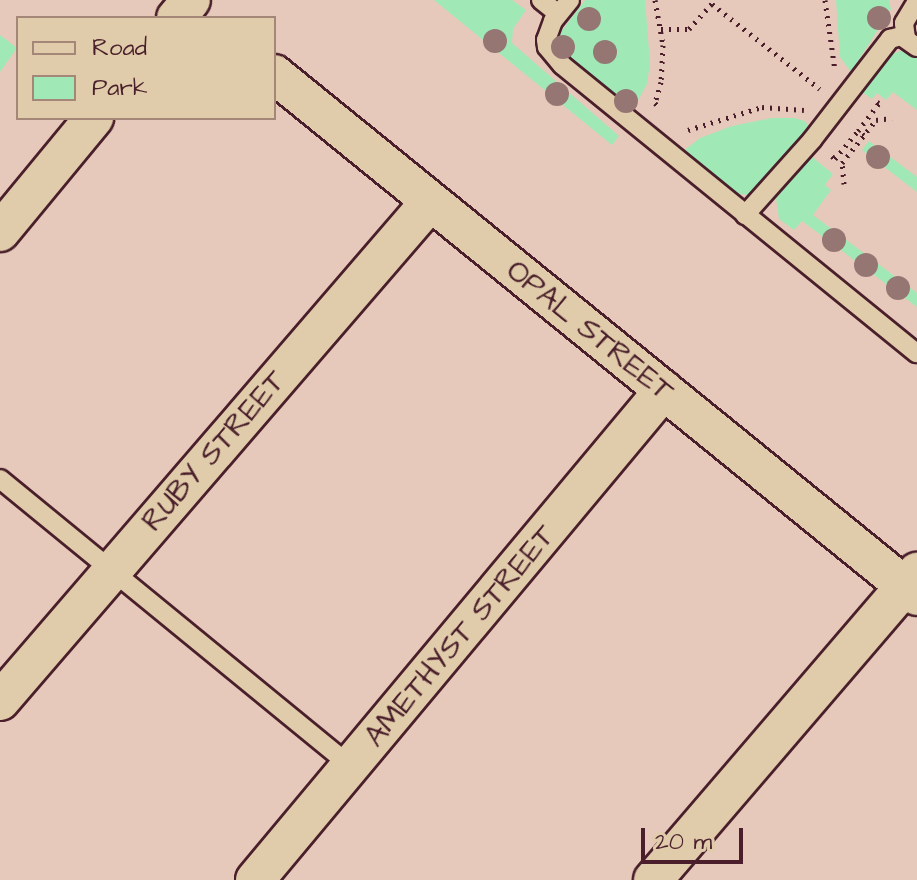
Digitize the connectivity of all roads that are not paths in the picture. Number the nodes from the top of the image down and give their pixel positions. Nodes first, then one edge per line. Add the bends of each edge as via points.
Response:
1 (541, 0) edge
2 (912, 3) edge
3 (564, 7) edge
4 (912, 42) edge
5 (276, 76) edge
6 (92, 120) edge
7 (430, 202) junction
8 (745, 215) junction
9 (0, 232) edge
10 (917, 353) edge
11 (664, 390) junction
12 (0, 479) edge
13 (111, 570) junction
14 (913, 585) edge
15 (0, 701) edge
16 (352, 767) junction
17 (255, 880) edge
18 (653, 880) edge

1 - 3 lane
2 - 4 lane via 904,23
3 - 8 lane via 546,40 553,56
4 - 8 lane via 898,35 890,39 812,140
5 - 7 street, OPAL STREET
6 - 9 street
7 - 11 street, OPAL STREET
7 - 13 street, RUBY STREET
8 - 10 lane
11 - 14 street, OPAL STREET
11 - 16 street, AMETHYST STREET
12 - 13 lane
13 - 15 street, RUBY STREET
13 - 16 lane
14 - 18 street
16 - 17 street, AMETHYST STREET

